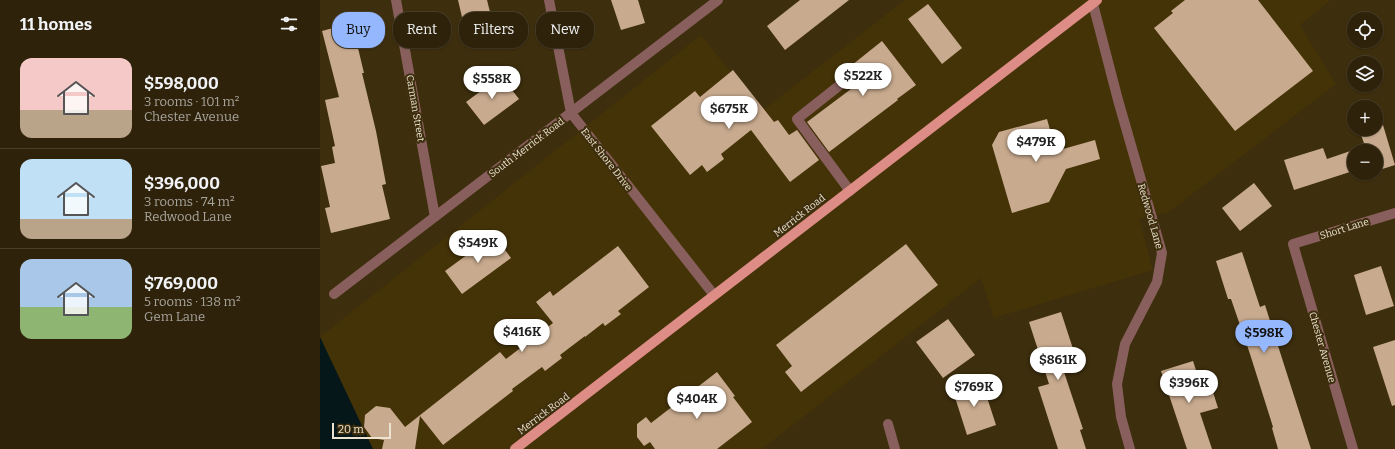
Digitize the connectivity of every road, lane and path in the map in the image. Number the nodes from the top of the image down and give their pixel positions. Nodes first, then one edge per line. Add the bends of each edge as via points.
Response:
1 (396, 0) edge
2 (549, 0) edge
3 (718, 0) edge
4 (1095, 2) edge
5 (850, 77) dead end
6 (571, 113) junction
7 (850, 191) junction
8 (1395, 213) edge
9 (435, 217) junction
10 (1293, 244) joint
11 (334, 294) dead end
12 (714, 295) junction
13 (888, 424) dead end
14 (515, 449) edge
15 (895, 449) edge
16 (1130, 449) edge
17 (1353, 449) edge

1 - 9 street, Carman Street
2 - 6 street, East Shore Drive
3 - 6 street, South Merrick Road
4 - 7 main road, Merrick Road
4 - 16 street, Redwood Lane via 1118,100 1162,253 1157,282 1125,344 1117,384 1121,417
5 - 7 street via 797,119
6 - 9 street, South Merrick Road
6 - 12 street, East Shore Drive
7 - 12 main road, Merrick Road
8 - 10 street, Short Lane
9 - 11 street, South Merrick Road
10 - 17 street, Chester Avenue
12 - 14 main road, Merrick Road
13 - 15 street

